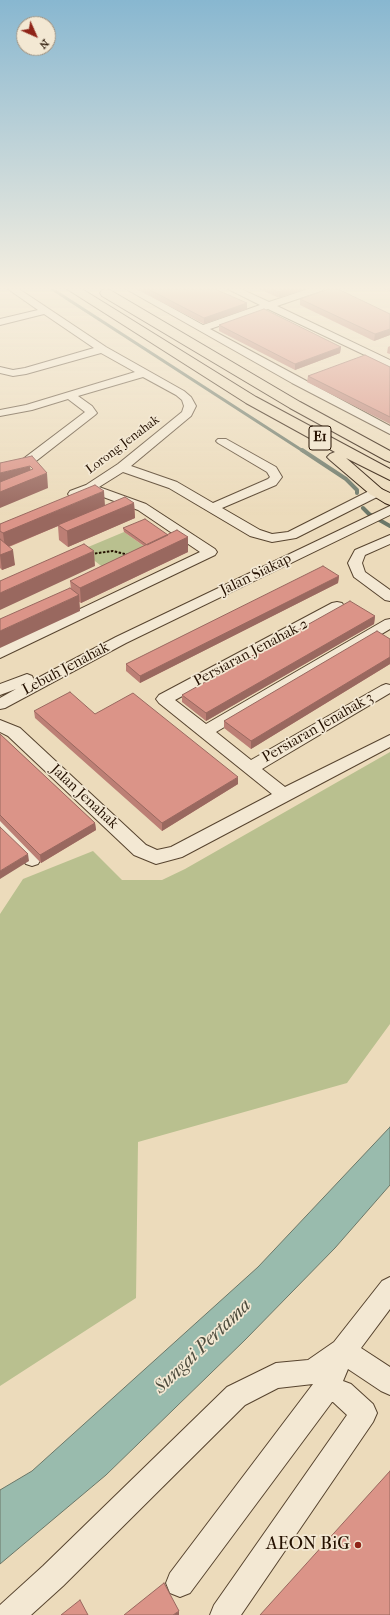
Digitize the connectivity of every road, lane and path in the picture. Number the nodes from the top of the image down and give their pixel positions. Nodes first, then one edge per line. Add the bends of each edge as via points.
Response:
1 (49, 364) edge
2 (129, 364) edge
3 (194, 364) edge
4 (227, 364) edge
5 (267, 364) edge
6 (0, 370) edge
7 (144, 373) junction
8 (311, 376) edge
9 (296, 381) junction
10 (69, 395) junction
11 (251, 400) junction
12 (294, 404) junction
13 (0, 413) edge
14 (390, 431) edge
15 (222, 441) dead end
16 (390, 441) edge
17 (390, 457) edge
18 (27, 462) edge
19 (122, 467) junction
20 (390, 475) edge
21 (90, 488) junction
22 (384, 496) edge
23 (63, 499) edge
24 (212, 508) junction
25 (390, 510) edge
26 (390, 539) edge
27 (90, 554) edge
28 (133, 556) edge
29 (390, 597) edge
30 (337, 606) edge
31 (390, 622) edge
32 (121, 640) junction
33 (0, 653) edge
34 (386, 689) dead end
35 (0, 690) edge
36 (18, 695) junction
37 (0, 704) edge
38 (7, 728) edge
39 (205, 732) junction
40 (390, 740) edge
41 (250, 768) junction
42 (285, 796) junction
43 (0, 826) edge
44 (32, 859) dead end
45 (390, 1289) edge
46 (343, 1351) junction
47 (390, 1382) edge
48 (327, 1387) junction
49 (180, 1583) dead end
50 (10, 1615) edge
51 (224, 1615) edge

1 - 6 street via 13,373
2 - 7 street
3 - 11 highway, E1
4 - 12 highway, E1
5 - 9 street
7 - 10 street
7 - 19 street, Lorong Jenahak via 187,399 190,406 187,414
8 - 9 street
9 - 14 street
10 - 13 street via 28,408
10 - 18 street via 91,413
11 - 20 highway, E1
11 - 22 highway via 333,456
12 - 16 highway
12 - 17 highway, E1
15 - 24 street via 272,470 276,477 272,482
19 - 21 street, Lorong Jenahak
19 - 24 street via 173,485
21 - 23 street, Lorong Jenahak
21 - 33 street via 142,507 210,552
22 - 24 street via 291,535 272,538 255,533
25 - 32 street, Jalan Siakap
26 - 29 street via 360,553 355,563 359,574
27 - 28 path via 113,551
30 - 39 street, Persiaran Jenahak 2 via 164,700
31 - 39 street
32 - 35 street, Lebuh Jenahak
32 - 36 street, Lebuh Jenahak
34 - 41 street, Persiaran Jenahak 3
36 - 37 street, Lebuh Jenahak
36 - 38 street, Jalan Jenahak via 11,713 12,722
38 - 42 street, Jalan Jenahak via 140,850 156,857 176,852
39 - 41 street
40 - 42 street
41 - 42 street
43 - 44 street
45 - 46 street
46 - 47 street
46 - 48 street
46 - 50 street via 312,1372 276,1376 236,1396
48 - 49 street
48 - 51 street via 342,1393 364,1413

